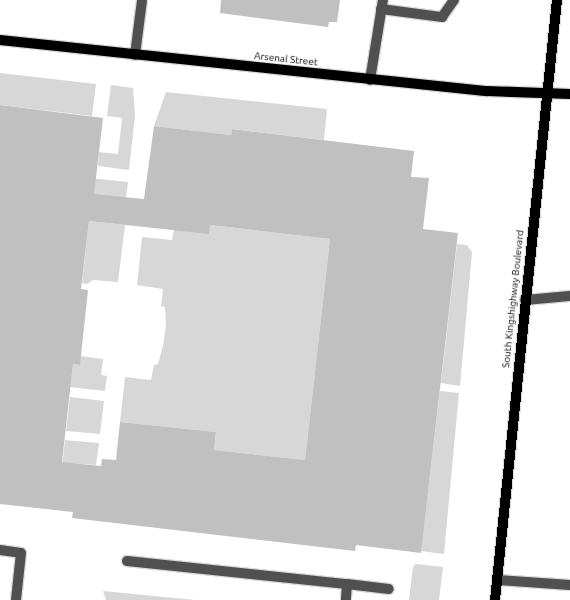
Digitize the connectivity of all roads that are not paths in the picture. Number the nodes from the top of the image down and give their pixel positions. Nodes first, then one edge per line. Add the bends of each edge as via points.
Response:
1 (142, 0) edge
2 (454, 0) edge
3 (557, 0) edge
4 (382, 4) edge
5 (0, 40) edge
6 (135, 55) junction
7 (370, 80) junction
8 (546, 94) junction
9 (570, 94) edge
10 (570, 296) edge
11 (525, 300) junction
12 (0, 550) edge
13 (127, 560) dead end
14 (498, 580) junction
15 (347, 584) junction
16 (570, 585) edge
17 (389, 589) dead end
18 (16, 600) edge
19 (346, 600) edge
20 (495, 600) edge

1 - 6 street
2 - 4 street via 442,17
3 - 8 main road, South Kingshighway Boulevard
4 - 7 street
5 - 6 main road, Arsenal Street
6 - 7 main road, Arsenal Street
7 - 8 main road, Arsenal Street
8 - 9 main road, Arsenal Street
8 - 11 main road, South Kingshighway Boulevard
10 - 11 street
11 - 14 main road, South Kingshighway Boulevard
12 - 18 street via 21,553
13 - 15 street
14 - 16 street
14 - 20 main road, South Kingshighway Boulevard
15 - 17 street
15 - 19 street

